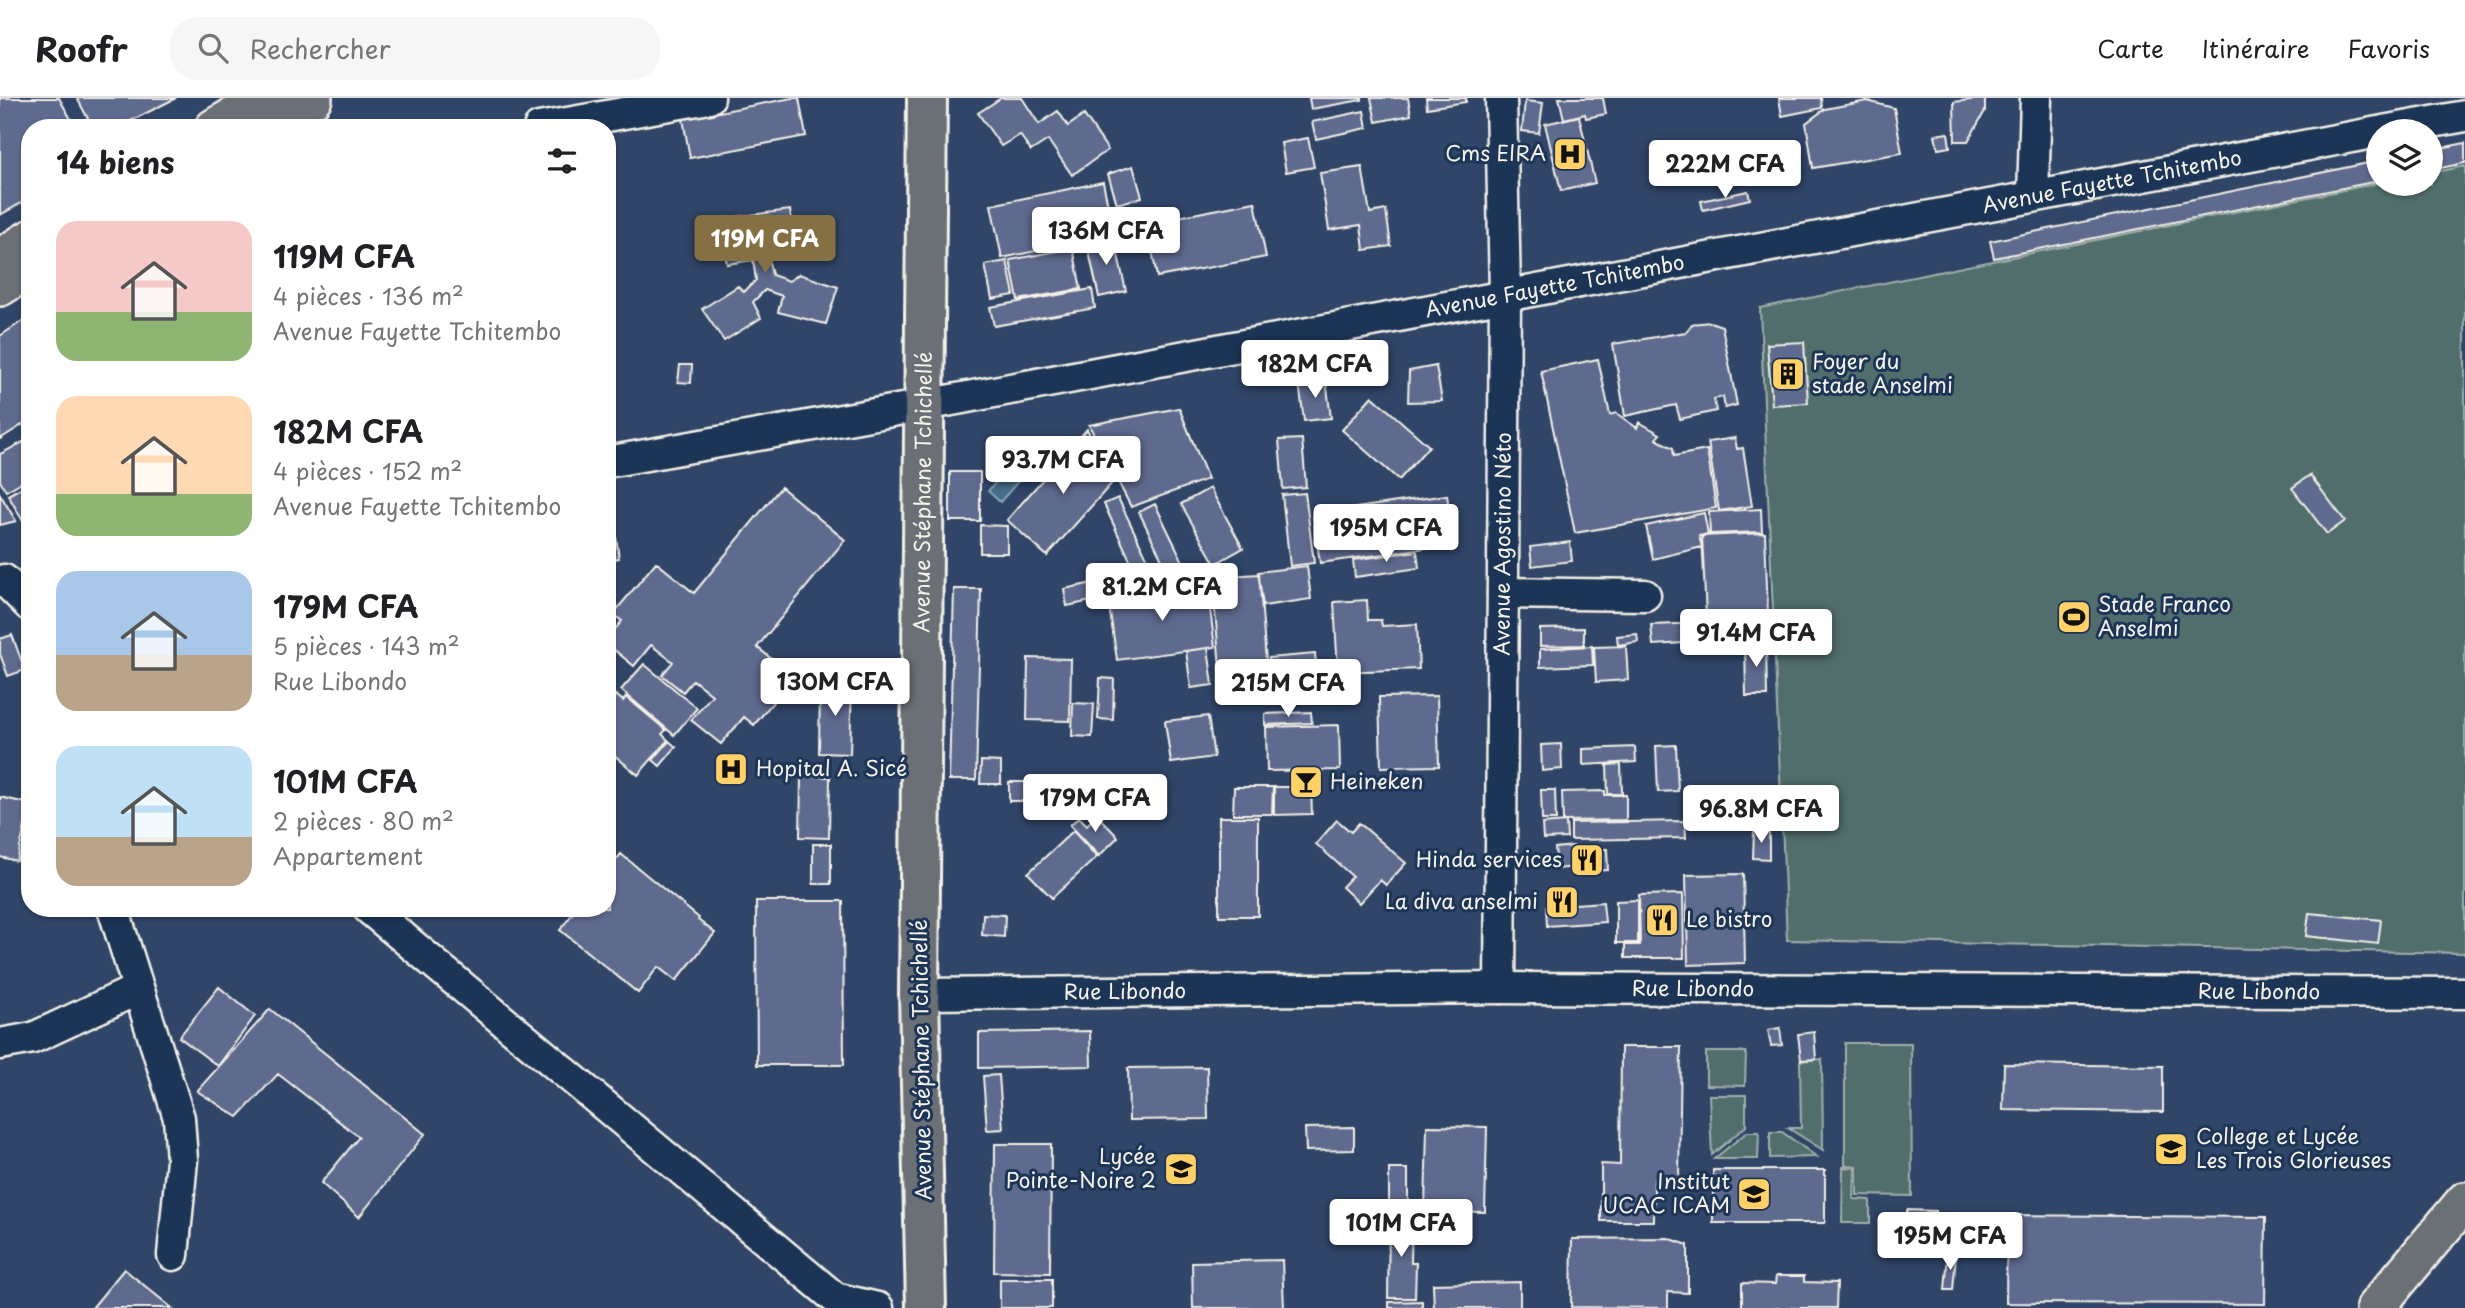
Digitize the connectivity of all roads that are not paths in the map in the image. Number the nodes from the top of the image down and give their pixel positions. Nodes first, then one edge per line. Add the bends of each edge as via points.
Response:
1 (265, 98) edge
2 (313, 98) edge
3 (709, 98) edge
4 (927, 98) edge
5 (1501, 98) edge
6 (2036, 98) edge
7 (2465, 116) edge
8 (229, 119) edge
9 (277, 119) edge
10 (590, 119) edge
11 (2443, 120) edge
12 (2366, 135) edge
13 (2033, 196) junction
14 (21, 245) edge
15 (0, 258) edge
16 (21, 274) edge
17 (0, 287) edge
18 (1505, 294) junction
19 (925, 405) junction
20 (616, 459) edge
21 (11, 578) edge
22 (21, 593) edge
23 (1503, 593) junction
24 (1645, 595) dead end
25 (116, 917) edge
26 (379, 917) edge
27 (1500, 988) junction
28 (138, 989) junction
29 (2465, 993) edge
30 (919, 994) junction
31 (0, 1044) edge
32 (2465, 1201) edge
33 (173, 1255) dead end
34 (878, 1308) edge
35 (926, 1308) edge
36 (2375, 1308) edge

1 - 8 main road
2 - 9 main road
3 - 10 street
4 - 19 highway, Avenue Stéphane Tchichellé
5 - 18 street, Avenue Agostino Néto
6 - 13 street
7 - 11 street, Avenue Fayette Tchitembo
12 - 13 street, Avenue Fayette Tchitembo
13 - 18 street, Avenue Fayette Tchitembo
14 - 15 main road
16 - 17 main road
18 - 19 street, Avenue Fayette Tchitembo
18 - 23 street, Avenue Agostino Néto
19 - 20 street, Avenue Fayette Tchitembo
19 - 30 highway, Avenue Stéphane Tchichellé
21 - 22 street
23 - 24 street
23 - 27 street, Avenue Agostino Néto
25 - 28 street
26 - 34 street via 835,1298
27 - 29 street, Rue Libondo
27 - 30 street, Rue Libondo
28 - 31 street via 33,1038
28 - 33 street via 179,1118 182,1160
30 - 35 highway, Avenue Stéphane Tchichellé
32 - 36 main road

